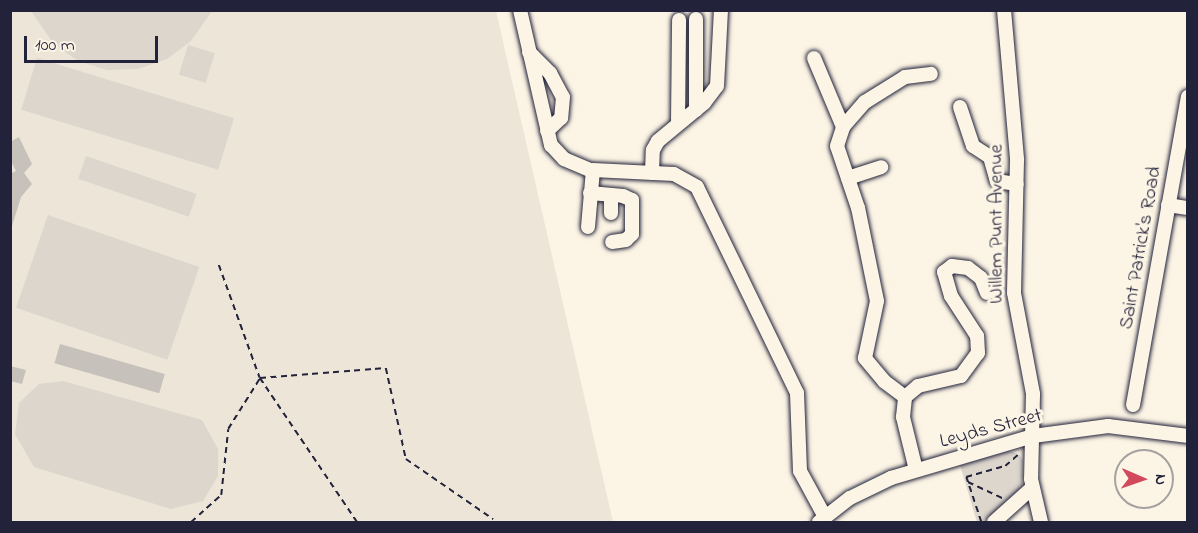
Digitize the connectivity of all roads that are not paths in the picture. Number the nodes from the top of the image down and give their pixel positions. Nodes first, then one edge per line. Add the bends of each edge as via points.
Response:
1 (520, 10) edge
2 (721, 10) edge
3 (1004, 10) edge
4 (696, 19) dead end
5 (679, 20) dead end
6 (529, 52) junction
7 (814, 58) dead end
8 (931, 74) dead end
9 (1188, 97) edge
10 (960, 107) dead end
11 (696, 110) junction
12 (678, 123) junction
13 (843, 127) junction
14 (547, 131) junction
15 (881, 167) dead end
16 (592, 171) junction
17 (652, 173) junction
18 (848, 178) junction
19 (1017, 184) junction
20 (590, 193) junction
21 (611, 195) junction
22 (1168, 205) junction
23 (1188, 208) edge
24 (611, 213) dead end
25 (588, 227) dead end
26 (612, 242) dead end
27 (987, 293) dead end
28 (906, 397) junction
29 (1133, 405) dead end
30 (1188, 436) edge
31 (1033, 440) junction
32 (916, 470) junction
33 (1032, 488) junction
34 (822, 520) edge
35 (994, 522) edge
36 (1041, 522) edge

1 - 6 street
2 - 11 street via 719,80
3 - 19 street, Willem Punt Avenue
4 - 11 street
5 - 12 street
6 - 14 street
6 - 14 street via 550,73 563,97 561,118
7 - 13 street
8 - 13 street via 905,77 885,87
9 - 22 street, Saint Patrick's Road
10 - 19 street via 973,146 990,157 997,181
11 - 12 street
12 - 17 street via 656,144
13 - 18 street via 837,146
14 - 16 street via 558,154 578,168
15 - 18 street
16 - 17 street
16 - 20 street
17 - 34 street via 681,176 701,194 797,393 800,471
18 - 28 street via 877,301 864,356 884,381
19 - 31 street, Willem Punt Avenue via 1014,282 1033,394
20 - 21 street
20 - 25 street
21 - 24 street
21 - 26 street via 628,197 633,208 632,234 626,240
22 - 23 street
22 - 29 street, Saint Patrick's Road
27 - 28 street via 973,271 957,266 945,270 943,278 951,296 977,336 978,353 961,376 918,386
28 - 32 street via 903,417
30 - 31 street, Leyds Street via 1108,426
31 - 32 street, Leyds Street
31 - 33 street, Willem Punt Avenue
32 - 34 street, Leyds Street via 861,492
33 - 35 street
33 - 36 street, Willem Punt Avenue

